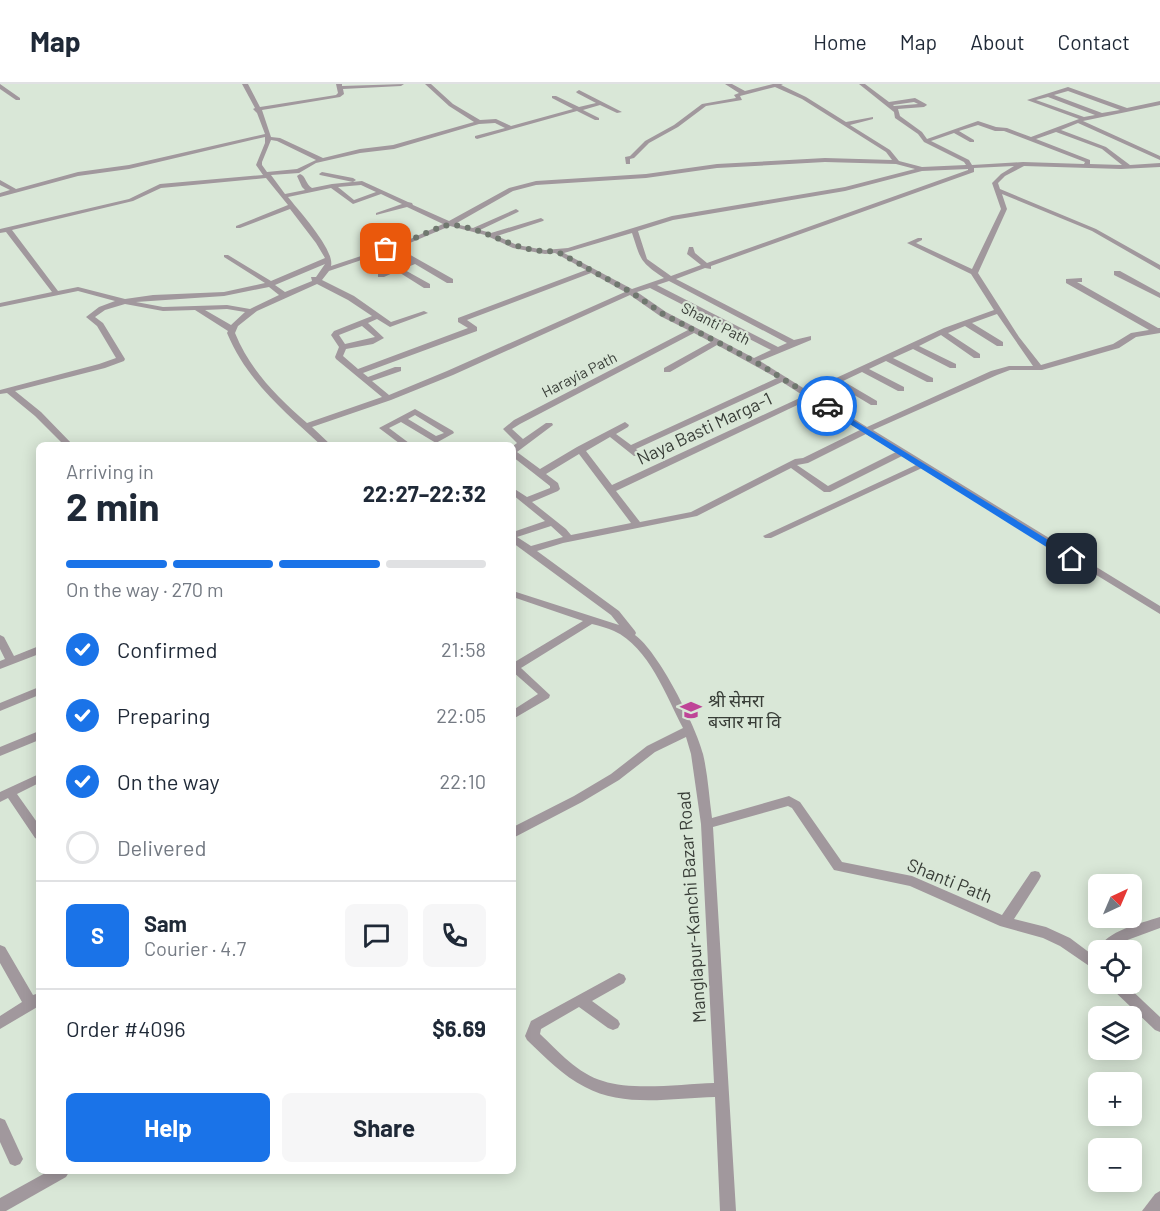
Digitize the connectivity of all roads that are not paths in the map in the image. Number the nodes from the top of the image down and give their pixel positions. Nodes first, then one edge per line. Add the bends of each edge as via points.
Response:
1 (245, 84) edge
2 (401, 84) edge
3 (428, 84) edge
4 (728, 84) edge
5 (862, 84) edge
6 (778, 85) edge
7 (0, 86) edge
8 (340, 86) edge
9 (579, 92) dead end
10 (745, 94) junction
11 (1048, 95) junction
12 (554, 97) dead end
13 (18, 99) dead end
14 (601, 103) junction
15 (1160, 104) edge
16 (889, 106) junction
17 (927, 107) dead end
18 (256, 109) junction
19 (578, 109) junction
20 (1126, 110) junction
21 (619, 112) dead end
22 (1102, 115) junction
23 (871, 118) dead end
24 (597, 119) dead end
25 (1081, 120) junction
26 (479, 122) junction
27 (846, 124) junction
28 (510, 128) junction
29 (1057, 130) junction
30 (954, 131) junction
31 (268, 136) junction
32 (477, 136) dead end
33 (1030, 139) junction
34 (926, 141) junction
35 (972, 141) dead end
36 (1160, 158) edge
37 (322, 161) junction
38 (896, 162) junction
39 (628, 163) dead end
40 (1023, 164) junction
41 (1160, 165) edge
42 (970, 166) junction
43 (1087, 166) junction
44 (1129, 167) junction
45 (922, 169) junction
46 (322, 174) dead end
47 (267, 175) junction
48 (300, 176) dead end
49 (0, 182) edge
50 (362, 183) junction
51 (332, 186) junction
52 (310, 190) junction
53 (997, 190) junction
54 (16, 191) junction
55 (383, 192) junction
56 (0, 195) edge
57 (286, 196) junction
58 (366, 196) junction
59 (410, 204) junction
60 (292, 206) junction
61 (392, 209) junction
62 (516, 212) dead end
63 (378, 214) dead end
64 (541, 220) dead end
65 (449, 224) junction
66 (238, 227) dead end
67 (3, 230) edge
68 (634, 230) junction
69 (473, 231) junction
70 (490, 237) junction
71 (920, 239) dead end
72 (393, 248) junction
73 (691, 248) dead end
74 (556, 251) junction
75 (226, 256) dead end
76 (329, 259) junction
77 (416, 261) junction
78 (708, 267) junction
79 (398, 268) junction
80 (1160, 268) edge
81 (326, 270) junction
82 (591, 271) junction
83 (301, 273) junction
84 (974, 273) junction
85 (1117, 273) dead end
86 (381, 275) dead end
87 (671, 279) junction
88 (1079, 280) dead end
89 (317, 281) junction
90 (450, 281) dead end
91 (268, 284) junction
92 (651, 285) junction
93 (427, 286) dead end
94 (631, 292) junction
95 (56, 293) junction
96 (285, 296) junction
97 (1160, 296) edge
98 (126, 302) junction
99 (0, 305) edge
100 (197, 308) junction
101 (250, 311) junction
102 (999, 311) junction
103 (424, 313) dead end
104 (376, 316) junction
105 (741, 316) junction
106 (362, 322) junction
107 (966, 323) junction
108 (446, 327) dead end
109 (708, 328) junction
110 (231, 329) junction
111 (1158, 330) edge
112 (462, 333) junction
113 (943, 333) junction
114 (808, 339) dead end
115 (718, 341) junction
116 (793, 343) junction
117 (1000, 344) dead end
118 (913, 346) junction
119 (343, 347) junction
120 (777, 350) junction
121 (977, 356) dead end
122 (887, 358) junction
123 (754, 361) junction
124 (953, 366) dead end
125 (1039, 368) junction
126 (398, 369) dead end
127 (863, 369) junction
128 (667, 370) dead end
129 (357, 372) junction
130 (782, 379) junction
131 (366, 380) junction
132 (930, 380) dead end
133 (837, 381) junction
134 (901, 389) dead end
135 (4, 391) edge
136 (809, 395) junction
137 (388, 398) junction
138 (874, 403) dead end
139 (402, 419) junction
140 (549, 425) dead end
141 (625, 425) dead end
142 (307, 426) junction
143 (867, 430) junction
144 (610, 433) junction
145 (436, 440) junction
146 (66, 442) edge
147 (324, 442) edge
148 (403, 442) edge
149 (433, 442) edge
150 (522, 443) junction
151 (516, 449) edge
152 (580, 449) junction
153 (903, 452) junction
154 (516, 454) edge
155 (792, 465) junction
156 (922, 465) junction
157 (540, 473) junction
158 (612, 489) junction
159 (516, 493) edge
160 (526, 501) junction
161 (552, 522) junction
162 (638, 526) junction
163 (516, 535) edge
164 (768, 536) dead end
165 (516, 538) edge
166 (569, 539) junction
167 (532, 549) junction
168 (516, 595) edge
169 (1160, 611) edge
170 (591, 620) junction
171 (0, 639) edge
172 (639, 643) junction
173 (36, 651) edge
174 (11, 660) junction
175 (0, 665) edge
176 (516, 665) edge
177 (516, 670) edge
178 (36, 692) edge
179 (0, 707) edge
180 (516, 713) edge
181 (689, 730) junction
182 (36, 736) edge
183 (0, 753) edge
184 (36, 779) edge
185 (5, 794) edge
186 (707, 824) junction
187 (36, 831) edge
188 (516, 831) edge
189 (1035, 876) dead end
190 (1005, 922) junction
191 (1160, 922) edge
192 (1115, 940) edge
193 (0, 951) edge
194 (1088, 957) edge
195 (619, 979) dead end
196 (1126, 994) edge
197 (580, 1000) junction
198 (35, 1002) edge
199 (0, 1023) edge
200 (614, 1024) dead end
201 (1160, 1026) edge
202 (722, 1090) junction
203 (0, 1125) edge
204 (15, 1159) dead end
205 (57, 1174) edge
206 (1160, 1199) edge
207 (0, 1206) edge
208 (728, 1211) edge
209 (1150, 1211) edge

1 - 18 street
2 - 8 street
3 - 26 street via 451,105
4 - 10 street
5 - 16 street
6 - 10 street
6 - 27 street
7 - 13 street
8 - 18 street via 338,96
9 - 14 street
10 - 39 street via 737,95 740,99 704,105 647,142 627,158
11 - 20 street via 1068,89
11 - 22 street
11 - 25 street via 1030,100
12 - 19 street
14 - 19 street
14 - 21 street
15 - 20 street
16 - 17 street via 915,100
16 - 34 street
18 - 31 street
19 - 24 street
19 - 28 street
20 - 22 street
22 - 25 street
23 - 27 street
25 - 29 street
25 - 36 street
26 - 28 street via 496,121
26 - 37 street via 394,147
27 - 38 street via 888,152
28 - 32 street
29 - 33 street
29 - 44 street via 1104,148
30 - 33 street via 978,123
30 - 34 street
30 - 35 street
31 - 37 street
31 - 47 street via 258,161
31 - 54 street via 129,168 78,174
33 - 43 street via 1084,159
34 - 42 street
37 - 47 street via 298,171
38 - 45 street
38 - 65 street via 825,160 717,166 524,185
40 - 42 street
40 - 43 street
40 - 53 street via 995,183
41 - 44 street
42 - 45 street
42 - 78 street, Shanti Path via 972,171 939,184
43 - 44 street
45 - 68 street via 845,189 672,218
46 - 50 street
47 - 57 street
47 - 67 street via 160,186 131,200
48 - 52 street
49 - 54 street
50 - 51 street
50 - 55 street
51 - 52 street
51 - 58 street via 353,202
52 - 57 street
53 - 80 street via 1094,230
53 - 84 street via 1004,209
54 - 56 street
55 - 58 street
55 - 59 street
57 - 60 street
58 - 61 street
59 - 61 street
59 - 65 street
60 - 66 street
60 - 76 street
61 - 63 street
62 - 69 street
64 - 70 street
65 - 69 street
65 - 72 street
67 - 95 street
68 - 74 street
68 - 87 street via 644,259
69 - 70 street
70 - 74 street via 528,250
71 - 84 street via 910,243
72 - 77 street
72 - 81 street
73 - 78 street via 691,254
74 - 82 street
75 - 91 street
76 - 81 street
76 - 83 street
77 - 79 street
77 - 90 street
78 - 87 street, Shanti Path
79 - 86 street
79 - 93 street
81 - 89 street
82 - 94 street
82 - 112 street via 461,320 474,329
83 - 89 street
83 - 91 street
84 - 102 street
85 - 97 street
87 - 92 street, Shanti Path
87 - 105 street
88 - 111 street via 1069,282
89 - 96 street
89 - 104 street
91 - 96 street
91 - 98 street via 225,294
92 - 94 street, Shanti Path
92 - 109 street
94 - 109 street, Shanti Path via 663,314
94 - 137 street
95 - 98 street via 78,289
95 - 99 street
96 - 101 street
98 - 100 street via 163,309
98 - 135 street via 98,309 90,317 100,325 121,358
100 - 101 street via 236,307
100 - 110 street
101 - 110 street
102 - 107 street, Naya Basti Marga-1
102 - 125 street
103 - 104 street via 390,325
104 - 106 street
105 - 109 street
105 - 116 street
106 - 119 street via 335,335
106 - 119 street via 380,338
107 - 113 street, Naya Basti Marga-1
107 - 117 street
108 - 112 street
109 - 115 street, Shanti Path
109 - 120 street
109 - 150 street, Harayia Path via 540,409 507,429
110 - 142 street via 232,338 258,380
111 - 125 street
112 - 129 street
113 - 118 street, Naya Basti Marga-1
113 - 121 street
114 - 116 street
115 - 123 street, Shanti Path
115 - 128 street
116 - 120 street
118 - 122 street, Naya Basti Marga-1
118 - 124 street
119 - 129 street via 339,357
120 - 123 street
122 - 127 street, Naya Basti Marga-1
122 - 132 street
123 - 130 street, Shanti Path
125 - 143 street via 1009,368 994,373
126 - 131 street
127 - 133 street, Naya Basti Marga-1
127 - 134 street
129 - 131 street
130 - 136 street, Shanti Path
130 - 144 street via 634,452
131 - 137 street
133 - 136 street, Naya Basti Marga-1
133 - 138 street
135 - 146 street via 38,414
136 - 143 street, Shanti Path
136 - 158 street, Naya Basti Marga-1
137 - 142 street
139 - 145 street
139 - 145 street via 415,412 450,433
139 - 148 street via 383,428
140 - 150 street
141 - 144 street
142 - 147 street
143 - 153 street, Shanti Path
143 - 155 street
144 - 152 street
145 - 149 street
150 - 151 street
152 - 157 street
152 - 158 street
153 - 155 street via 827,489
153 - 156 street, Shanti Path
154 - 157 street
155 - 162 street via 693,514
156 - 164 street
156 - 169 street, Shanti Path
157 - 160 street via 555,489
158 - 162 street
159 - 160 street
160 - 161 street
161 - 163 street
161 - 166 street
162 - 166 street
165 - 167 street
166 - 167 street
167 - 172 street via 615,613
168 - 170 street, Manglapur-Kanchi Bazar Road
170 - 172 street, Manglapur-Kanchi Bazar Road via 619,629
170 - 176 street
171 - 174 street
172 - 181 street, Manglapur-Kanchi Bazar Road via 652,659
173 - 174 street
174 - 175 street
177 - 180 street via 545,695
178 - 179 street
181 - 186 street, Manglapur-Kanchi Bazar Road via 697,754
181 - 188 street via 651,749 579,799
182 - 183 street
184 - 185 street
185 - 187 street
186 - 190 street, Shanti Path via 789,801 796,805 838,866 912,881
186 - 202 street, Manglapur-Kanchi Bazar Road
189 - 190 street
190 - 194 street, Shanti Path via 1046,933
191 - 192 street
193 - 198 street
195 - 197 street
196 - 201 street
197 - 200 street
197 - 202 street via 536,1025 532,1036 585,1080 604,1089 627,1091
198 - 199 street
202 - 208 street, Manglapur-Kanchi Bazar Road
203 - 204 street
205 - 207 street
206 - 209 street

